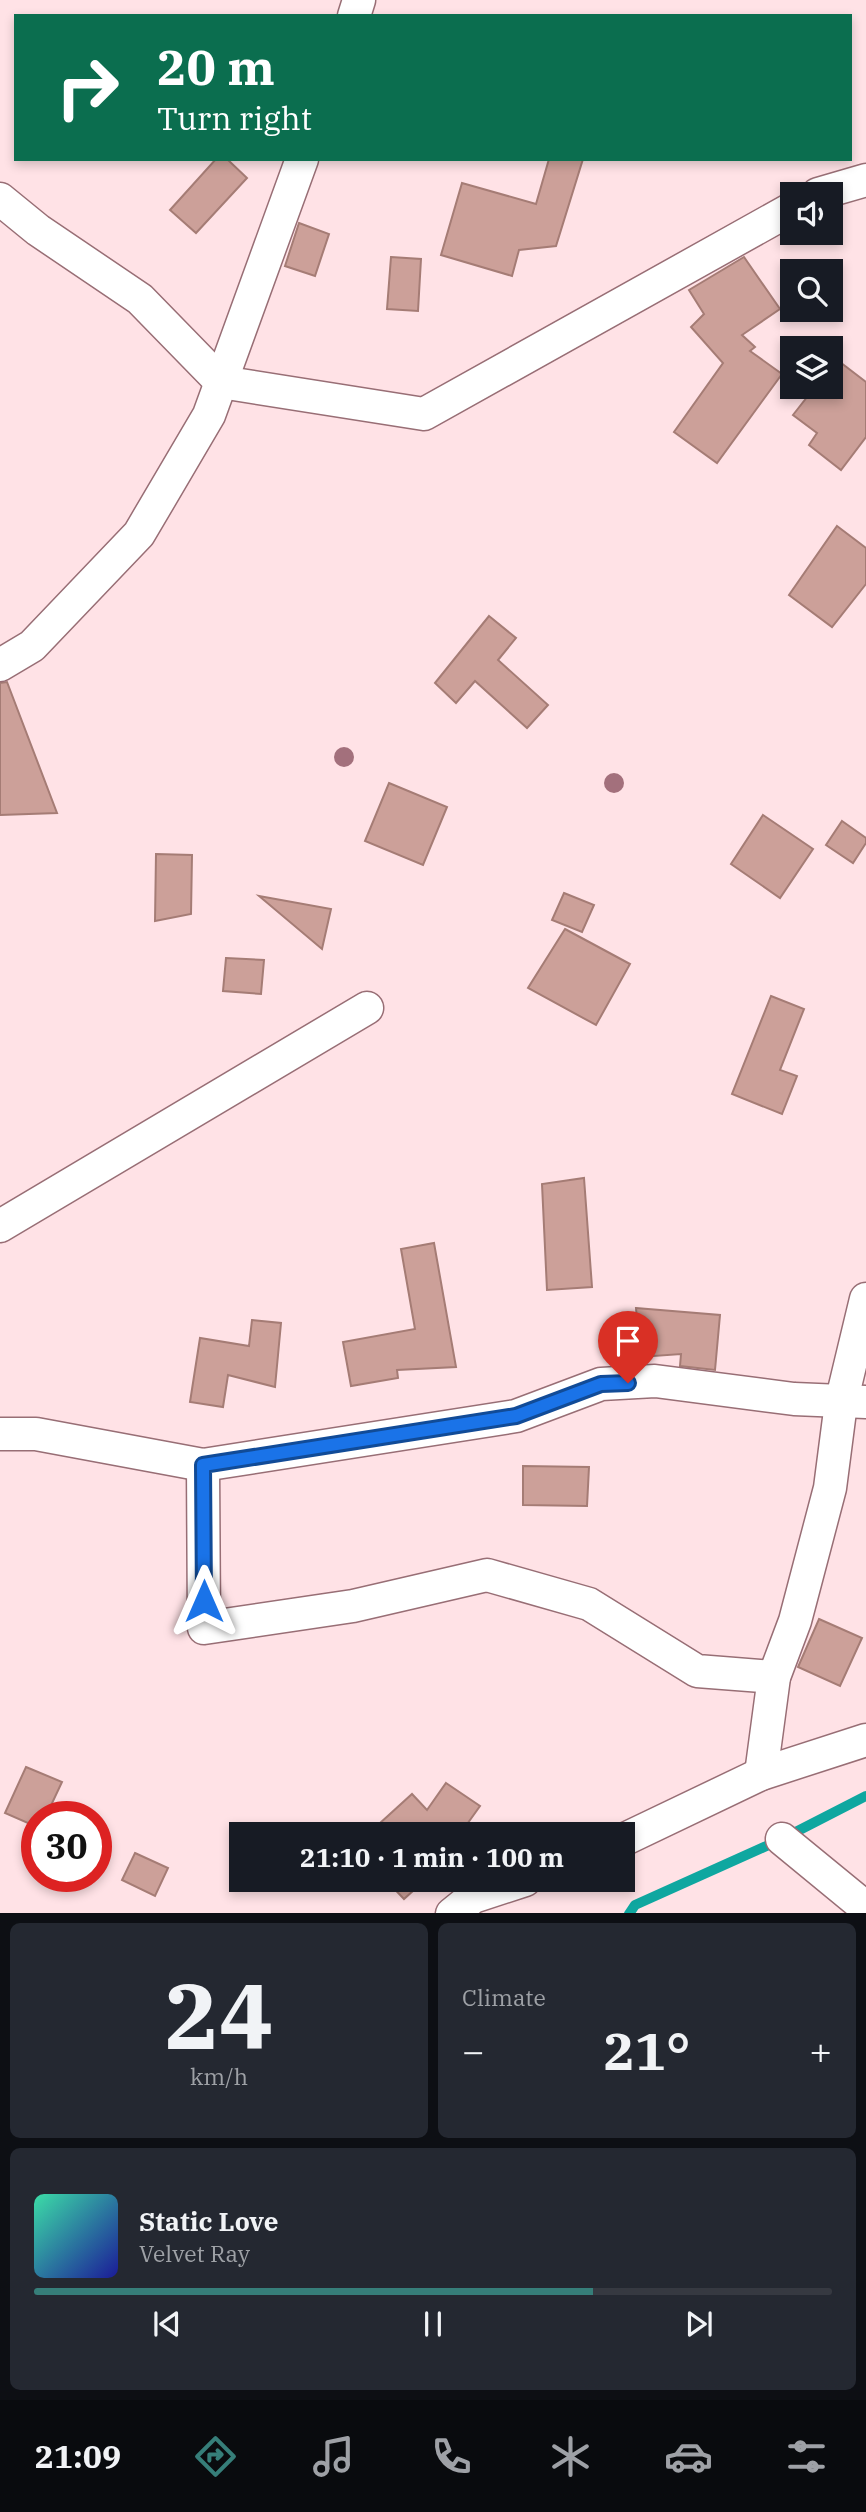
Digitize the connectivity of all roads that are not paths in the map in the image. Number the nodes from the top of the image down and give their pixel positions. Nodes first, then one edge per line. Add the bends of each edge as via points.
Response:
1 (301, 161) edge
2 (866, 180) edge
3 (843, 187) edge
4 (0, 198) edge
5 (780, 215) edge
6 (221, 382) junction
7 (0, 665) edge
8 (368, 1008) dead end
9 (0, 1226) edge
10 (866, 1299) edge
11 (853, 1402) edge
12 (0, 1434) edge
13 (203, 1465) junction
14 (774, 1677) junction
15 (866, 1740) edge
16 (761, 1774) junction
17 (635, 1834) edge
18 (782, 1839) dead end
19 (489, 1892) edge
20 (866, 1908) edge
21 (452, 1913) edge

1 - 6 street
2 - 3 street
4 - 6 street via 38,230 140,299
5 - 6 street via 424,414
6 - 7 street via 209,415 139,534 32,646
8 - 9 street
10 - 11 street
11 - 13 street via 655,1381 601,1384 516,1416
11 - 14 street via 795,1621
12 - 13 street via 36,1434
13 - 14 street via 205,1628 353,1606 487,1575 589,1604 697,1671
14 - 16 street
15 - 16 street
16 - 17 street
18 - 20 street
19 - 21 street

